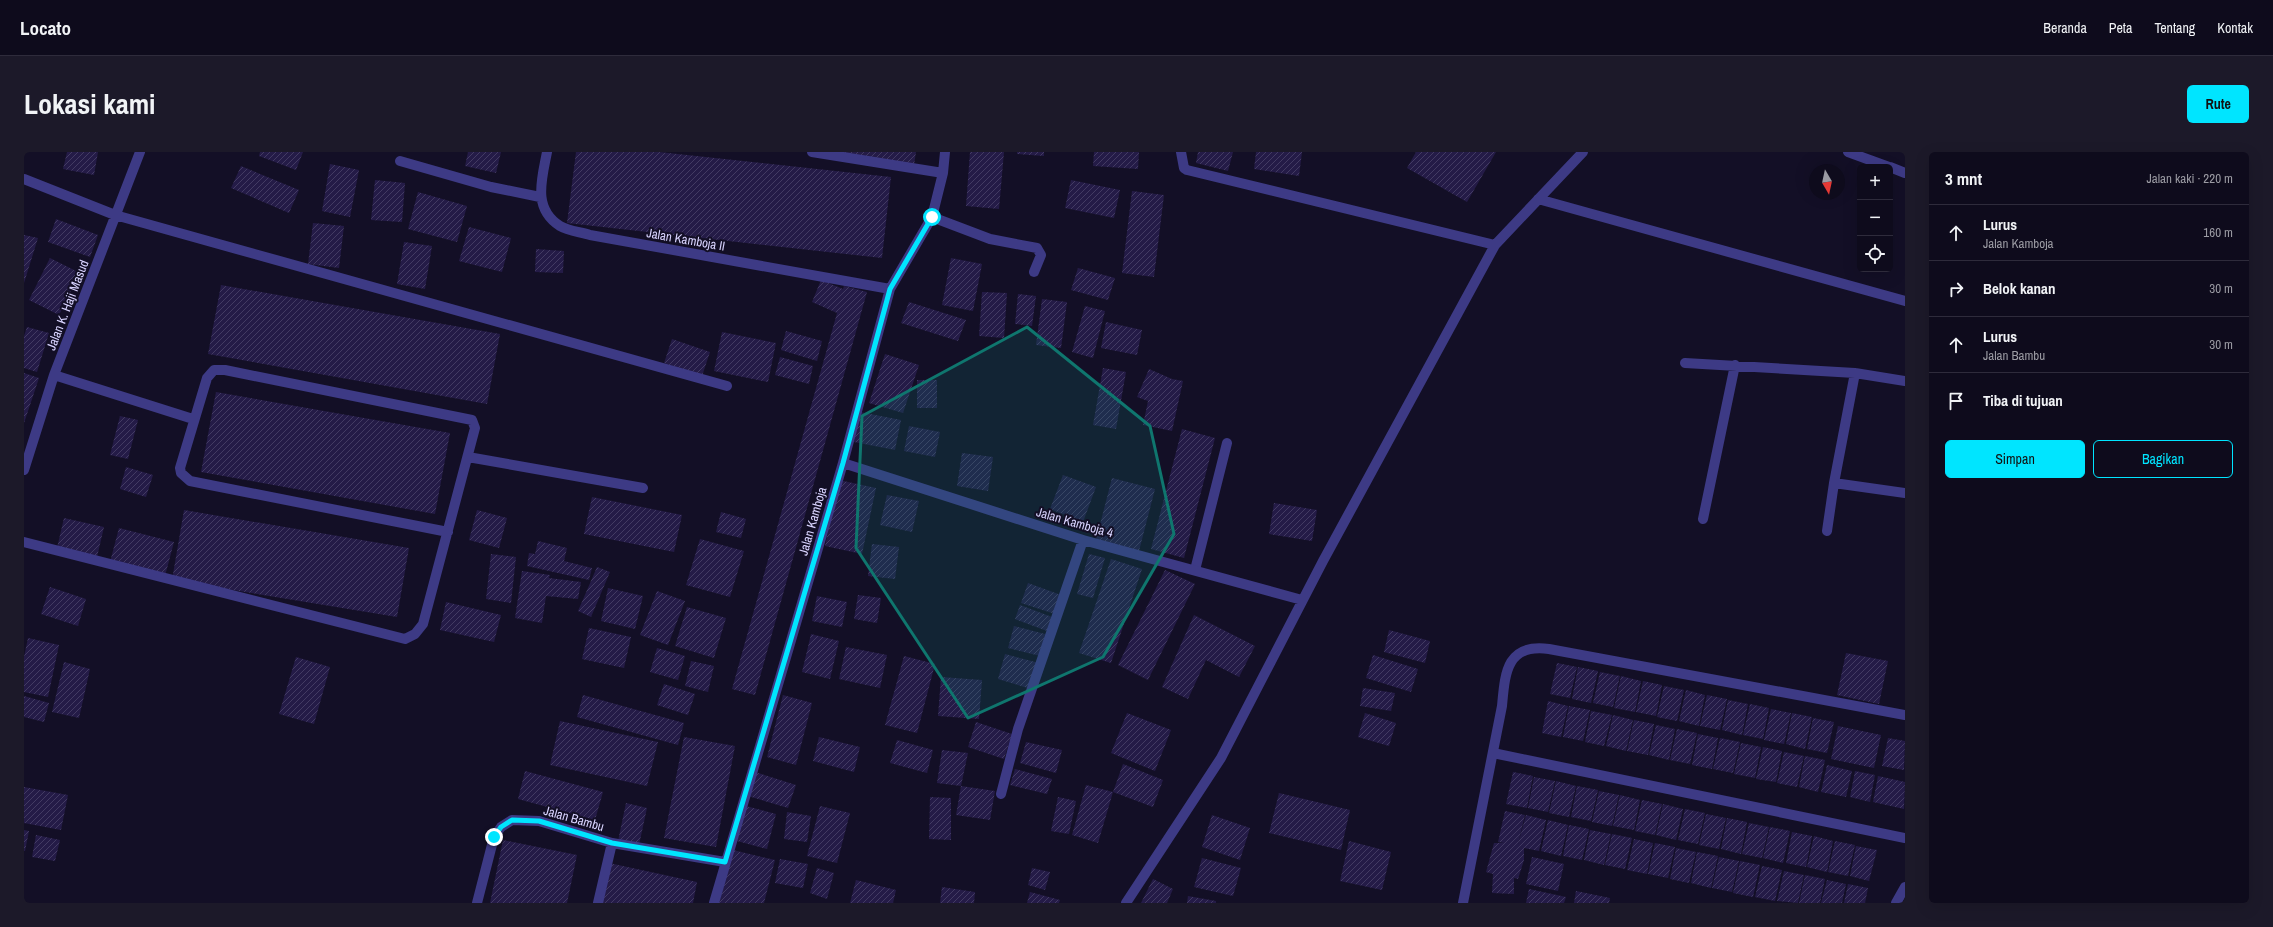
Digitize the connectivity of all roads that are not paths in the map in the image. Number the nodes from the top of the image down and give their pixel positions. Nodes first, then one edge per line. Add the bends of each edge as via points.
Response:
1 (140, 152) edge
2 (547, 152) edge
3 (812, 152) edge
4 (945, 152) edge
5 (1182, 152) edge
6 (1583, 152) edge
7 (1848, 152) edge
8 (400, 161) dead end
9 (1882, 164) edge
10 (1893, 168) edge
11 (1905, 173) edge
12 (943, 174) junction
13 (24, 179) edge
14 (540, 197) junction
15 (1538, 199) junction
16 (115, 215) junction
17 (932, 217) junction
18 (1495, 245) junction
19 (1034, 272) dead end
20 (890, 289) junction
21 (1905, 301) edge
22 (1685, 363) dead end
23 (1735, 365) junction
24 (1855, 373) junction
25 (54, 376) junction
26 (1905, 380) edge
27 (727, 386) dead end
28 (193, 419) junction
29 (1227, 443) dead end
30 (468, 457) junction
31 (843, 463) junction
32 (24, 470) edge
33 (1834, 483) junction
34 (643, 488) dead end
35 (1905, 493) edge
36 (1703, 520) dead end
37 (1827, 531) dead end
38 (448, 532) junction
39 (1083, 540) junction
40 (24, 542) edge
41 (1195, 570) junction
42 (1302, 600) junction
43 (1905, 715) edge
44 (1493, 753) junction
45 (1001, 794) dead end
46 (1905, 838) edge
47 (612, 843) junction
48 (725, 862) junction
49 (1905, 887) edge
50 (477, 903) edge
51 (598, 903) edge
52 (714, 903) edge
53 (1126, 903) edge
54 (1463, 903) edge
55 (1896, 903) edge

1 - 16 street, Jalan K. Haji Masud
2 - 14 street, Jalan Kamboja II
3 - 12 street
4 - 12 street, Jalan Kamboja
5 - 18 street via 1184,168 1187,170
6 - 15 street
7 - 9 street
8 - 14 street via 491,187
10 - 11 street
12 - 17 street, Jalan Kamboja
13 - 16 street
14 - 20 street, Jalan Kamboja II via 544,211 560,226 590,235
15 - 18 street
15 - 21 street
16 - 25 street, Jalan K. Haji Masud
16 - 27 street
17 - 19 street via 990,239 1036,248 1041,255
17 - 20 street, Jalan Kamboja
18 - 42 street
20 - 31 street, Jalan Kamboja
22 - 23 street
23 - 24 street
23 - 36 street
24 - 26 street
24 - 33 street
25 - 28 street
25 - 32 street, Jalan K. Haji Masud
28 - 30 street via 207,378 214,370 225,370 472,420 475,428
28 - 38 street via 180,468 180,473 190,481
29 - 41 street
30 - 34 street
30 - 38 street
31 - 39 street, Jalan Kamboja 4
31 - 48 street, Jalan Kamboja
33 - 35 street
33 - 37 street
38 - 40 street via 423,624 415,634 405,638
39 - 41 street, Jalan Kamboja 4
39 - 45 street via 1018,729
41 - 42 street, Jalan Kamboja 4
42 - 53 street via 1221,758
43 - 44 street via 1539,647 1519,653 1510,660 1505,673
44 - 46 street
44 - 54 street
47 - 48 street
47 - 50 street, Jalan Bambu via 539,821 512,820 501,827 494,837
47 - 51 street, Jalan Bambu
48 - 52 street, Jalan Kamboja
49 - 55 street

